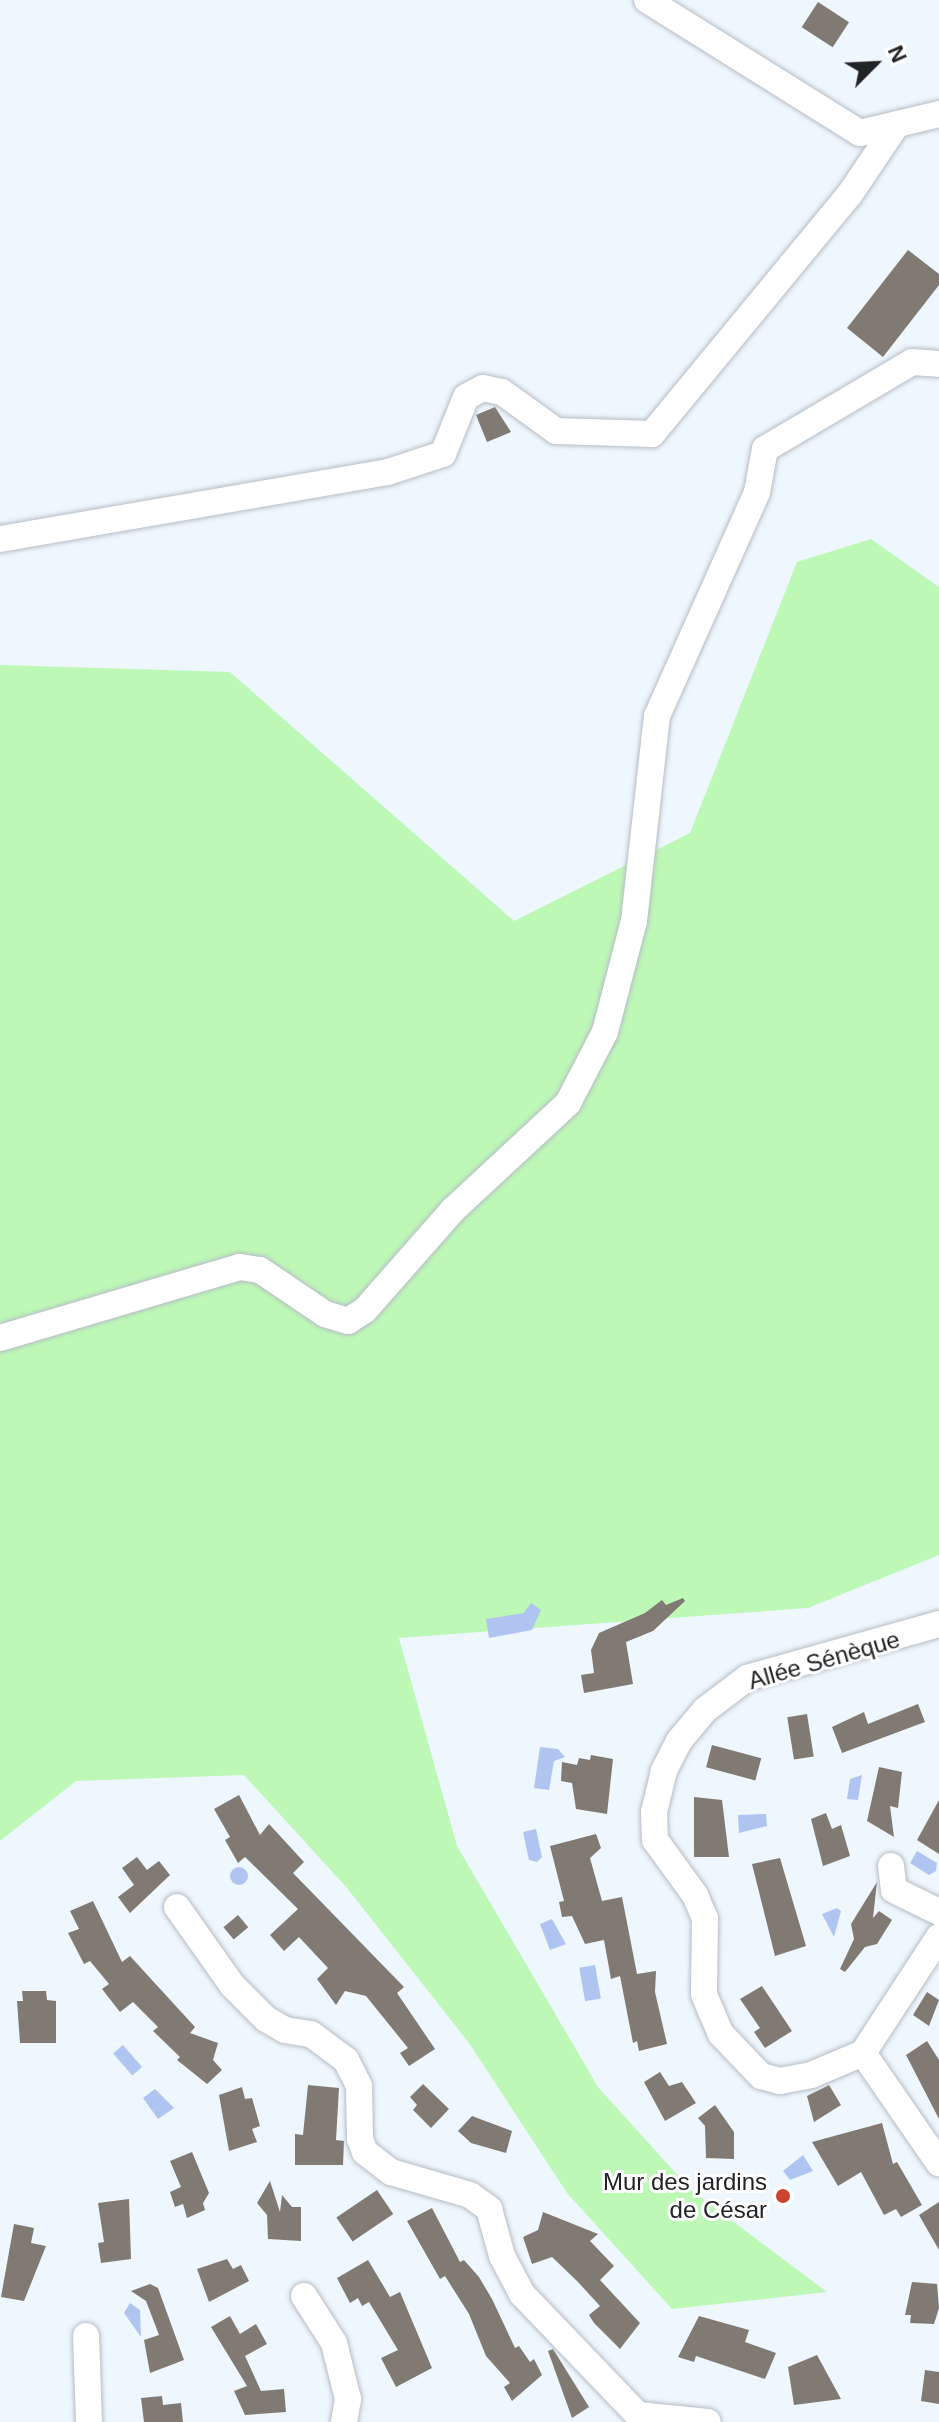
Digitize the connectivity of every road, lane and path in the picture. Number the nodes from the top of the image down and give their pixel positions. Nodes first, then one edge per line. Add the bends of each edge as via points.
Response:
1 (647, 0) edge
2 (936, 117) edge
3 (897, 124) junction
4 (939, 364) edge
5 (0, 539) edge
6 (0, 1338) edge
7 (939, 1624) edge
8 (891, 1866) dead end
9 (177, 1907) dead end
10 (939, 1912) edge
11 (939, 1937) edge
12 (863, 2053) junction
13 (939, 2163) edge
14 (304, 2296) dead end
15 (86, 2336) dead end
16 (636, 2419) edge
17 (89, 2422) edge
18 (344, 2422) edge
19 (708, 2422) edge

1 - 3 street via 860,133
2 - 3 street
3 - 5 street via 850,194 652,434 556,431 502,392 483,388 466,397 443,454 388,472
4 - 6 street via 912,362 765,449 757,492 657,716 634,921 605,1032 568,1103 453,1210 365,1310 348,1321 325,1314 260,1270 240,1267
7 - 12 street, Allée Sénèque via 747,1678 705,1710 679,1741 664,1771 654,1812 655,1840 705,1918 704,1994 721,2034 761,2076 780,2081 811,2075
8 - 10 street via 894,1890
9 - 16 street via 223,1974 266,2019 285,2030 311,2034 346,2060 359,2086 365,2152 391,2172 470,2195 489,2209 502,2256 522,2294
11 - 12 street
12 - 13 street
14 - 18 street via 334,2343 348,2399
15 - 17 street
16 - 19 street

